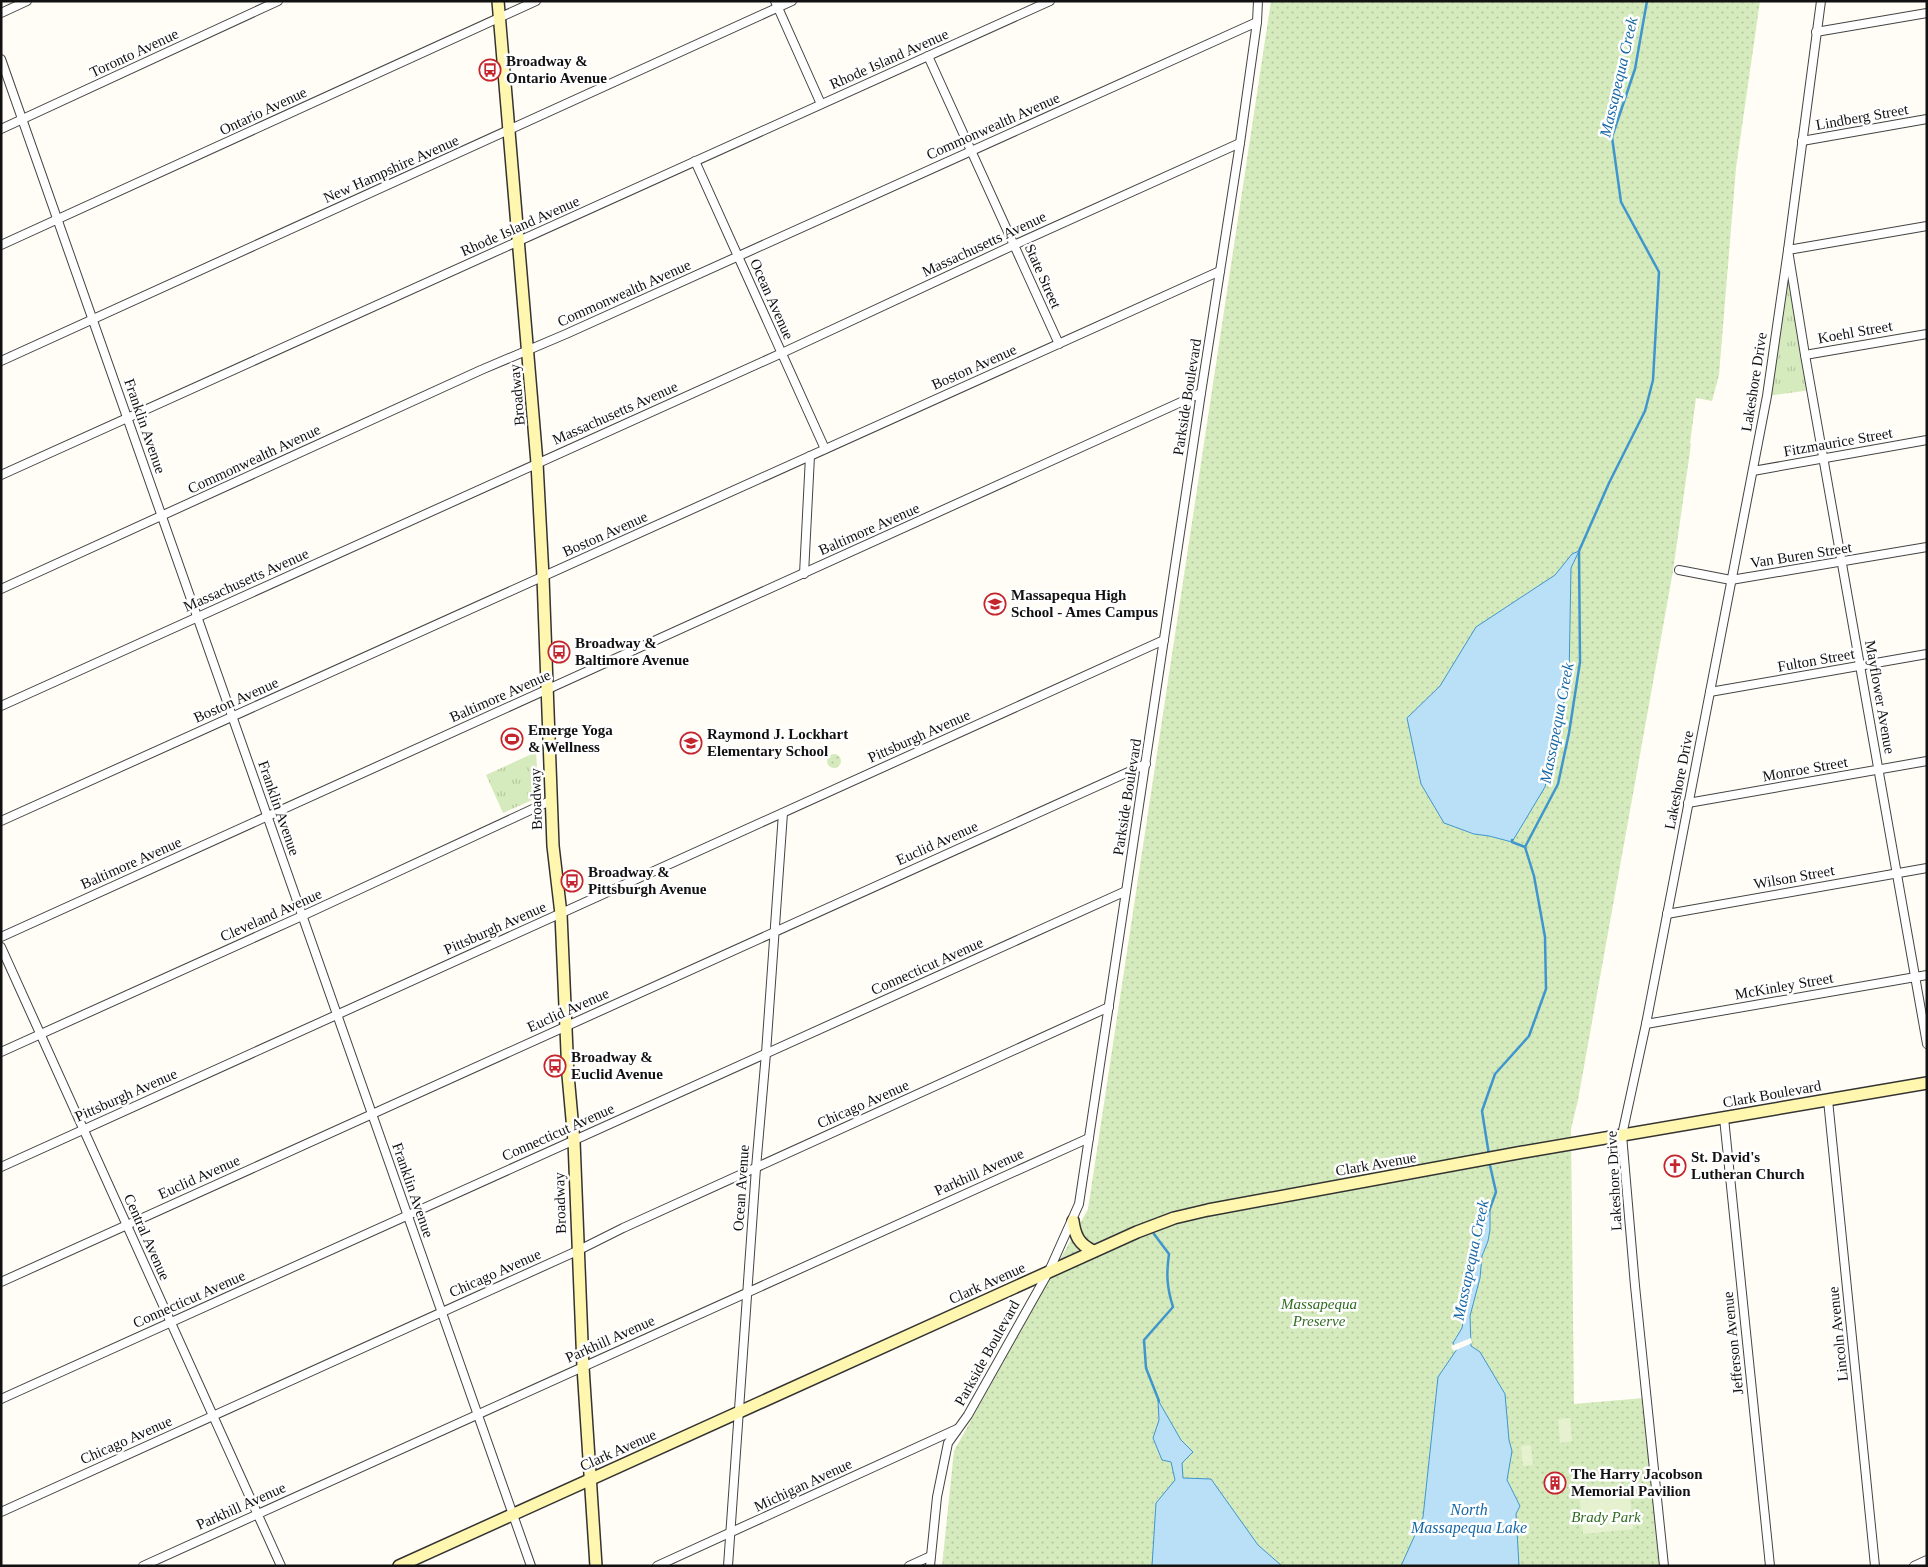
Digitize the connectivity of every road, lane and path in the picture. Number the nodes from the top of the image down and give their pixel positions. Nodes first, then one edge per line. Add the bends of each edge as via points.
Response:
1 (27, 1) edge
2 (278, 1) edge
3 (498, 1) edge
4 (536, 1) edge
5 (792, 1) edge
6 (1050, 1) edge
7 (1258, 1) edge
8 (1820, 1) edge
9 (777, 4) edge
10 (1, 13) edge
11 (1927, 13) edge
12 (500, 18) junction
13 (1257, 22) junction
14 (1816, 32) junction
15 (928, 56) junction
16 (1, 59) edge
17 (821, 104) junction
18 (22, 119) junction
19 (1927, 120) edge
20 (1, 129) edge
21 (509, 130) junction
22 (1802, 141) junction
23 (1240, 143) junction
24 (972, 151) junction
25 (695, 161) junction
26 (58, 219) junction
27 (1927, 226) edge
28 (517, 242) junction
29 (1, 245) edge
30 (1014, 245) junction
31 (1788, 250) junction
32 (738, 257) junction
33 (1220, 270) junction
34 (93, 319) junction
35 (1927, 334) edge
36 (1059, 344) junction
37 (528, 350) junction
38 (782, 353) junction
39 (1805, 355) junction
40 (1, 361) edge
41 (1200, 393) junction
42 (127, 418) junction
43 (1927, 440) edge
44 (825, 449) junction
45 (810, 456) junction
46 (1823, 458) junction
47 (537, 463) junction
48 (1753, 471) junction
49 (1, 475) edge
50 (162, 517) junction
51 (1927, 548) edge
52 (1842, 562) junction
53 (1679, 570) dead end
54 (804, 574) junction
55 (543, 577) junction
56 (1731, 580) junction
57 (1, 589) edge
58 (197, 617) junction
59 (1164, 640) junction
60 (1927, 654) edge
61 (1860, 666) junction
62 (547, 690) junction
63 (1710, 692) junction
64 (1, 706) edge
65 (232, 717) junction
66 (1927, 761) edge
67 (1146, 764) junction
68 (1878, 770) junction
69 (550, 801) junction
70 (1688, 803) junction
71 (783, 813) junction
72 (267, 816) junction
73 (1, 821) edge
74 (1927, 868) edge
75 (1897, 873) junction
76 (1126, 891) junction
77 (561, 914) junction
78 (1667, 914) junction
79 (302, 916) junction
80 (775, 932) junction
81 (1, 937) edge
82 (1, 948) edge
83 (1927, 975) edge
84 (1915, 977) junction
85 (1109, 1007) junction
86 (337, 1015) junction
87 (1646, 1024) junction
88 (566, 1026) junction
89 (40, 1034) junction
90 (1927, 1044) edge
91 (1, 1052) edge
92 (766, 1053) junction
93 (1927, 1083) edge
94 (1828, 1100) junction
95 (372, 1114) junction
96 (1724, 1118) junction
97 (83, 1130) junction
98 (1622, 1135) junction
99 (1089, 1138) junction
100 (574, 1141) junction
101 (1, 1167) edge
102 (756, 1168) junction
103 (408, 1215) junction
104 (1072, 1221) junction
105 (126, 1225) junction
106 (577, 1251) junction
107 (1093, 1252) junction
108 (1049, 1271) junction
109 (1, 1282) edge
110 (748, 1292) junction
111 (441, 1311) junction
112 (170, 1322) junction
113 (583, 1367) junction
114 (1, 1399) edge
115 (739, 1412) junction
116 (478, 1414) junction
117 (212, 1415) junction
118 (960, 1428) junction
119 (590, 1479) junction
120 (1, 1512) edge
121 (257, 1514) junction
122 (512, 1514) junction
123 (731, 1533) junction
124 (931, 1556) junction
125 (1927, 1560) edge
126 (143, 1566) edge
127 (280, 1566) edge
128 (398, 1566) edge
129 (531, 1566) edge
130 (596, 1566) edge
131 (656, 1566) edge
132 (728, 1566) edge
133 (909, 1566) edge
134 (930, 1566) edge
135 (1664, 1566) edge
136 (1770, 1566) edge
137 (1875, 1566) edge
138 (1914, 1566) edge

1 - 10 street
2 - 18 street, Toronto Avenue
3 - 12 street, Broadway
4 - 12 street, Ontario Avenue
5 - 9 street, New Hampshire Avenue
6 - 15 street, Rhode Island Avenue
7 - 13 street, Parkside Boulevard
8 - 14 street, Lakeshore Drive
9 - 17 street
9 - 21 street, New Hampshire Avenue
11 - 14 street
12 - 21 street, Broadway
12 - 26 street, Ontario Avenue
13 - 23 street, Parkside Boulevard
13 - 24 street, Commonwealth Avenue
14 - 22 street, Lakeshore Drive
15 - 17 street, Rhode Island Avenue
15 - 24 street, State Street
16 - 18 street, Franklin Avenue
17 - 25 street, Rhode Island Avenue
18 - 20 street, Toronto Avenue
18 - 26 street, Franklin Avenue
19 - 22 street, Lindberg Street
21 - 28 street, Broadway
21 - 34 street, New Hampshire Avenue
22 - 31 street, Lakeshore Drive
23 - 30 street, Massachusetts Avenue
23 - 33 street, Parkside Boulevard
24 - 30 street, State Street
24 - 32 street, Commonwealth Avenue
25 - 28 street, Rhode Island Avenue
25 - 32 street, Ocean Avenue
26 - 29 street, Ontario Avenue
26 - 34 street, Franklin Avenue
27 - 31 street
28 - 37 street, Broadway
28 - 42 street, Rhode Island Avenue
30 - 36 street, State Street
30 - 38 street, Massachusetts Avenue
31 - 39 street, Koehl Street
31 - 48 street, Lakeshore Drive
32 - 37 street, Commonwealth Avenue
32 - 38 street, Ocean Avenue
33 - 36 street, Boston Avenue
33 - 41 street, Parkside Boulevard
34 - 40 street, New Hampshire Avenue
34 - 42 street, Franklin Avenue
35 - 39 street, Koehl Street
36 - 44 street, Boston Avenue
37 - 47 street, Broadway
37 - 50 street, Commonwealth Avenue
38 - 44 street, Ocean Avenue
38 - 47 street, Massachusetts Avenue
39 - 46 street, Mayflower Avenue
41 - 54 street, Baltimore Avenue
41 - 59 street, Parkside Boulevard
42 - 49 street, Rhode Island Avenue
42 - 50 street, Franklin Avenue
43 - 46 street, Fitzmaurice Street
44 - 45 street, Boston Avenue
45 - 54 street
45 - 55 street, Boston Avenue
46 - 48 street, Fitzmaurice Street
46 - 52 street, Mayflower Avenue
47 - 55 street, Broadway
47 - 58 street, Massachusetts Avenue
48 - 56 street, Lakeshore Drive
50 - 57 street, Commonwealth Avenue
50 - 58 street, Franklin Avenue
51 - 52 street, Van Buren Street
52 - 56 street, Van Buren Street
52 - 61 street, Mayflower Avenue
53 - 56 street, Van Buren Street
54 - 62 street, Baltimore Avenue
55 - 62 street, Broadway
55 - 65 street, Boston Avenue
56 - 63 street, Lakeshore Drive
58 - 64 street, Massachusetts Avenue
58 - 65 street, Franklin Avenue
59 - 67 street, Parkside Boulevard
59 - 71 street, Pittsburgh Avenue
60 - 61 street, Fulton Street
61 - 63 street, Fulton Street
61 - 68 street, Mayflower Avenue
62 - 69 street, Broadway
62 - 72 street, Baltimore Avenue
63 - 70 street, Lakeshore Drive
65 - 72 street, Franklin Avenue
65 - 73 street, Boston Avenue
66 - 68 street, Monroe Street
67 - 76 street, Parkside Boulevard
67 - 80 street, Euclid Avenue
68 - 70 street, Monroe Street
68 - 75 street, Mayflower Avenue
69 - 77 street, Broadway
69 - 79 street, Cleveland Avenue
70 - 78 street, Lakeshore Drive
71 - 77 street, Pittsburgh Avenue
71 - 80 street, Ocean Avenue
72 - 79 street, Franklin Avenue
72 - 81 street, Baltimore Avenue
74 - 75 street, Wilson Street
75 - 78 street, Wilson Street
75 - 84 street, Mayflower Avenue
76 - 85 street, Parkside Boulevard
76 - 92 street, Connecticut Avenue
77 - 86 street, Pittsburgh Avenue
77 - 88 street, Broadway
78 - 87 street, Lakeshore Drive
79 - 86 street, Franklin Avenue
79 - 89 street, Cleveland Avenue
80 - 88 street, Euclid Avenue
80 - 92 street, Ocean Avenue
82 - 89 street, Central Avenue
83 - 84 street, McKinley Street
84 - 87 street, McKinley Street
84 - 90 street, Mayflower Avenue
85 - 99 street, Parkside Boulevard
85 - 102 street, Chicago Avenue
86 - 95 street, Franklin Avenue
86 - 97 street, Pittsburgh Avenue
87 - 98 street, Lakeshore Drive
88 - 95 street, Euclid Avenue
88 - 100 street, Broadway
89 - 91 street, Cleveland Avenue
89 - 97 street, Central Avenue
92 - 100 street, Connecticut Avenue
92 - 102 street, Ocean Avenue
93 - 94 street, Clark Boulevard
94 - 96 street, Clark Boulevard
94 - 137 street, Lincoln Avenue
95 - 103 street, Franklin Avenue
95 - 105 street, Euclid Avenue
96 - 98 street, Clark Boulevard
96 - 136 street, Jefferson Avenue
97 - 101 street, Pittsburgh Avenue
97 - 105 street, Central Avenue
98 - 107 street, Clark Avenue via 1208,1210 1156,1225
98 - 135 street, Lakeshore Drive
99 - 104 street, Parkside Boulevard via 1079,1204
99 - 110 street, Parkhill Avenue
100 - 103 street, Connecticut Avenue
100 - 106 street, Broadway
102 - 106 street, Chicago Avenue
102 - 110 street, Ocean Avenue
103 - 111 street, Franklin Avenue
103 - 112 street, Connecticut Avenue
104 - 107 street via 1078,1241
104 - 108 street, Parkside Boulevard
105 - 109 street, Euclid Avenue
105 - 112 street, Central Avenue
106 - 111 street, Chicago Avenue
106 - 113 street, Broadway
107 - 108 street, Clark Avenue
108 - 115 street, Clark Avenue
108 - 118 street, Parkside Boulevard
110 - 113 street, Parkhill Avenue
110 - 115 street, Ocean Avenue
111 - 116 street, Franklin Avenue
111 - 117 street, Chicago Avenue
112 - 114 street, Connecticut Avenue
112 - 117 street, Central Avenue
113 - 116 street, Parkhill Avenue
113 - 119 street, Broadway
115 - 119 street, Clark Avenue
115 - 123 street, Ocean Avenue
116 - 121 street, Parkhill Avenue
116 - 122 street, Franklin Avenue
117 - 120 street, Chicago Avenue
117 - 121 street, Central Avenue
118 - 123 street, Michigan Avenue
118 - 124 street, Parkside Boulevard via 948,1443 943,1457
119 - 122 street, Clark Avenue
119 - 130 street, Broadway
121 - 126 street, Parkhill Avenue
121 - 127 street, Central Avenue
122 - 128 street, Clark Avenue
122 - 129 street, Franklin Avenue
123 - 131 street, Michigan Avenue
123 - 132 street, Ocean Avenue
124 - 133 street
124 - 134 street, Parkside Boulevard
125 - 138 street

